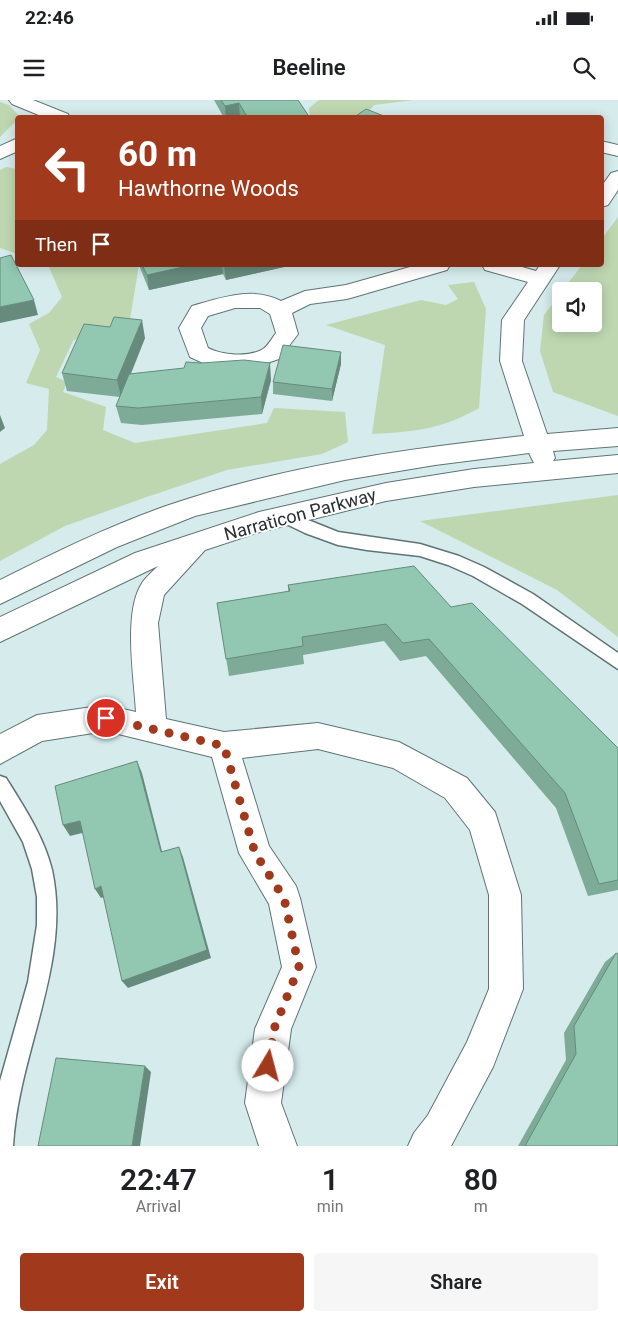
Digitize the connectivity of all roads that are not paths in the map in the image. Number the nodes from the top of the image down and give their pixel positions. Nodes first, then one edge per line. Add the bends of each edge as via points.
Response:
1 (18, 100) edge
2 (53, 115) edge
3 (15, 145) edge
4 (604, 147) edge
5 (618, 151) edge
6 (0, 154) edge
7 (618, 177) edge
8 (604, 197) edge
9 (433, 267) edge
10 (507, 267) edge
11 (545, 272) edge
12 (280, 310) dead end
13 (618, 436) edge
14 (538, 442) junction
15 (618, 464) edge
16 (547, 469) junction
17 (283, 516) junction
18 (197, 542) junction
19 (0, 594) edge
20 (0, 630) edge
21 (618, 662) edge
22 (152, 729) junction
23 (224, 746) junction
24 (0, 750) edge
25 (0, 784) edge
26 (2, 1146) edge
27 (278, 1146) edge
28 (427, 1146) edge

1 - 2 street
3 - 6 street
4 - 5 street
7 - 8 street
9 - 12 street via 347,292 305,298
10 - 11 street
11 - 14 street via 514,320 511,361
13 - 14 street, Narraticon Parkway
14 - 16 street
14 - 19 street, Narraticon Parkway via 355,467 176,513 85,549
15 - 16 street, Narraticon Parkway
16 - 17 street, Narraticon Parkway via 386,492
17 - 18 street, Narraticon Parkway
17 - 21 lane via 330,537 406,547 465,564 534,604
18 - 20 street, Narraticon Parkway via 144,560
18 - 22 street via 152,590 144,623
22 - 23 street
22 - 24 street via 106,718 37,728
23 - 27 street via 255,853 284,898 299,967 274,1029 263,1103
23 - 28 street via 318,736 399,756 456,788 484,823 505,895 506,989 480,1054 441,1128
25 - 26 lane via 30,837 42,869 47,899 47,929 40,968 8,1093

